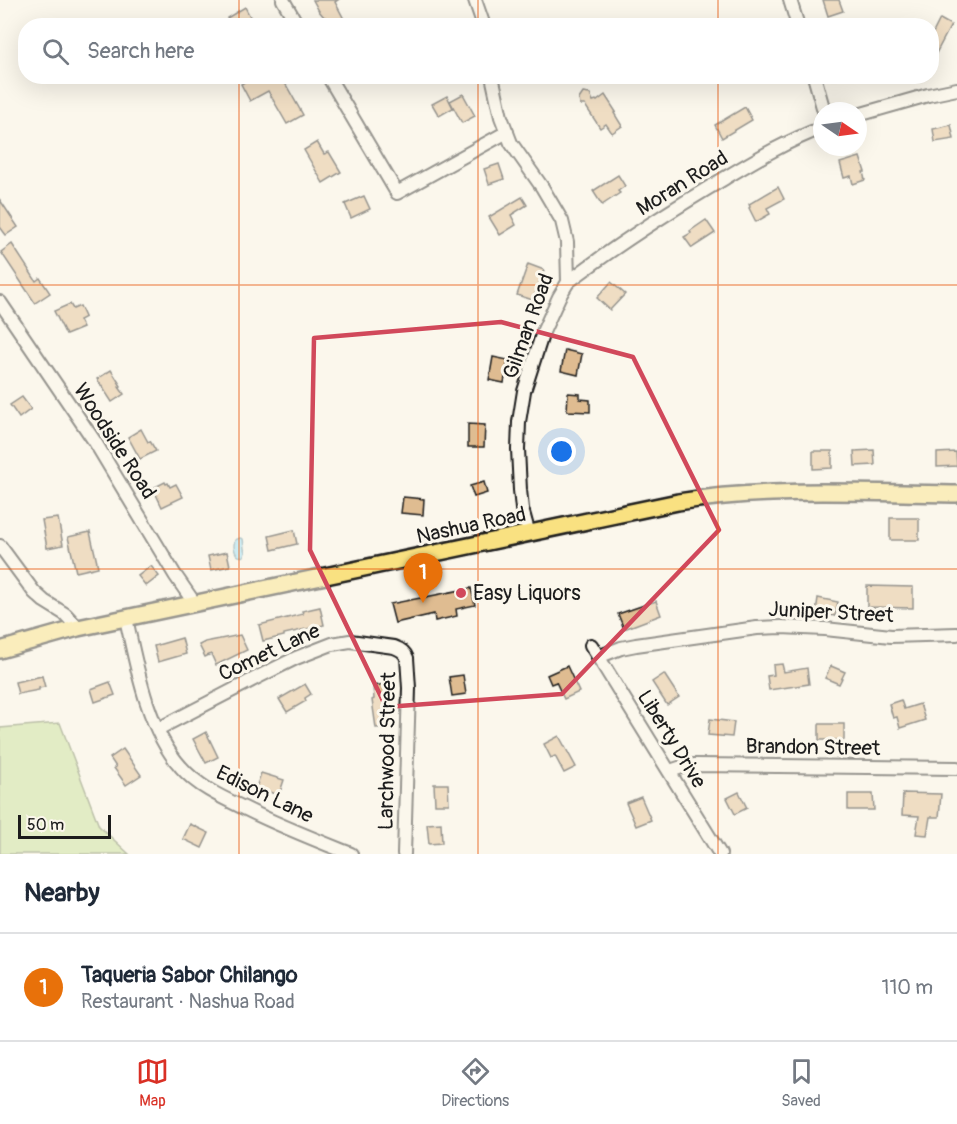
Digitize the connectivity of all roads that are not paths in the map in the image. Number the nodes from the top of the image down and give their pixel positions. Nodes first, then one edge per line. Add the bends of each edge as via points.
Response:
1 (283, 0) edge
2 (475, 0) edge
3 (790, 0) edge
4 (293, 18) edge
5 (481, 18) edge
6 (796, 18) edge
7 (333, 84) edge
8 (494, 84) edge
9 (816, 84) edge
10 (957, 89) edge
11 (821, 102) edge
12 (867, 113) edge
13 (813, 131) edge
14 (507, 132) junction
15 (568, 282) junction
16 (0, 302) edge
17 (957, 494) edge
18 (529, 534) junction
19 (0, 546) edge
20 (195, 604) junction
21 (126, 618) junction
22 (78, 628) junction
23 (957, 634) edge
24 (591, 645) dead end
25 (0, 650) edge
26 (402, 651) joint
27 (598, 657) junction
28 (158, 729) junction
29 (957, 768) edge
30 (670, 771) junction
31 (351, 854) edge
32 (404, 854) edge
33 (720, 854) edge

1 - 4 street
2 - 5 street
3 - 6 street
7 - 14 street via 397,193
8 - 14 street, Gilman Road
9 - 11 street
10 - 12 street
13 - 15 street, Moran Road via 790,140 679,205
14 - 15 street, Gilman Road via 562,221
15 - 18 street, Gilman Road via 543,332 519,422 520,490
16 - 20 street, Woodside Road via 95,442
17 - 18 main road, Nashua Road via 736,495 643,509
18 - 20 main road, Nashua Road
19 - 22 street via 34,592
20 - 21 main road, Nashua Road
21 - 22 main road, Nashua Road
21 - 28 street, Edison Lane via 139,679
22 - 25 main road, Nashua Road
23 - 27 street, Juniper Street via 891,636 802,627 757,628 636,645
24 - 27 street, Liberty Drive
26 - 28 street, Comet Lane via 394,646 350,641 332,644
26 - 32 street, Larchwood Street via 407,658 409,688
27 - 30 street, Liberty Drive
28 - 31 street, Edison Lane via 180,767 201,785 262,817
29 - 30 street, Brandon Street via 694,765
30 - 33 street, Liberty Drive

